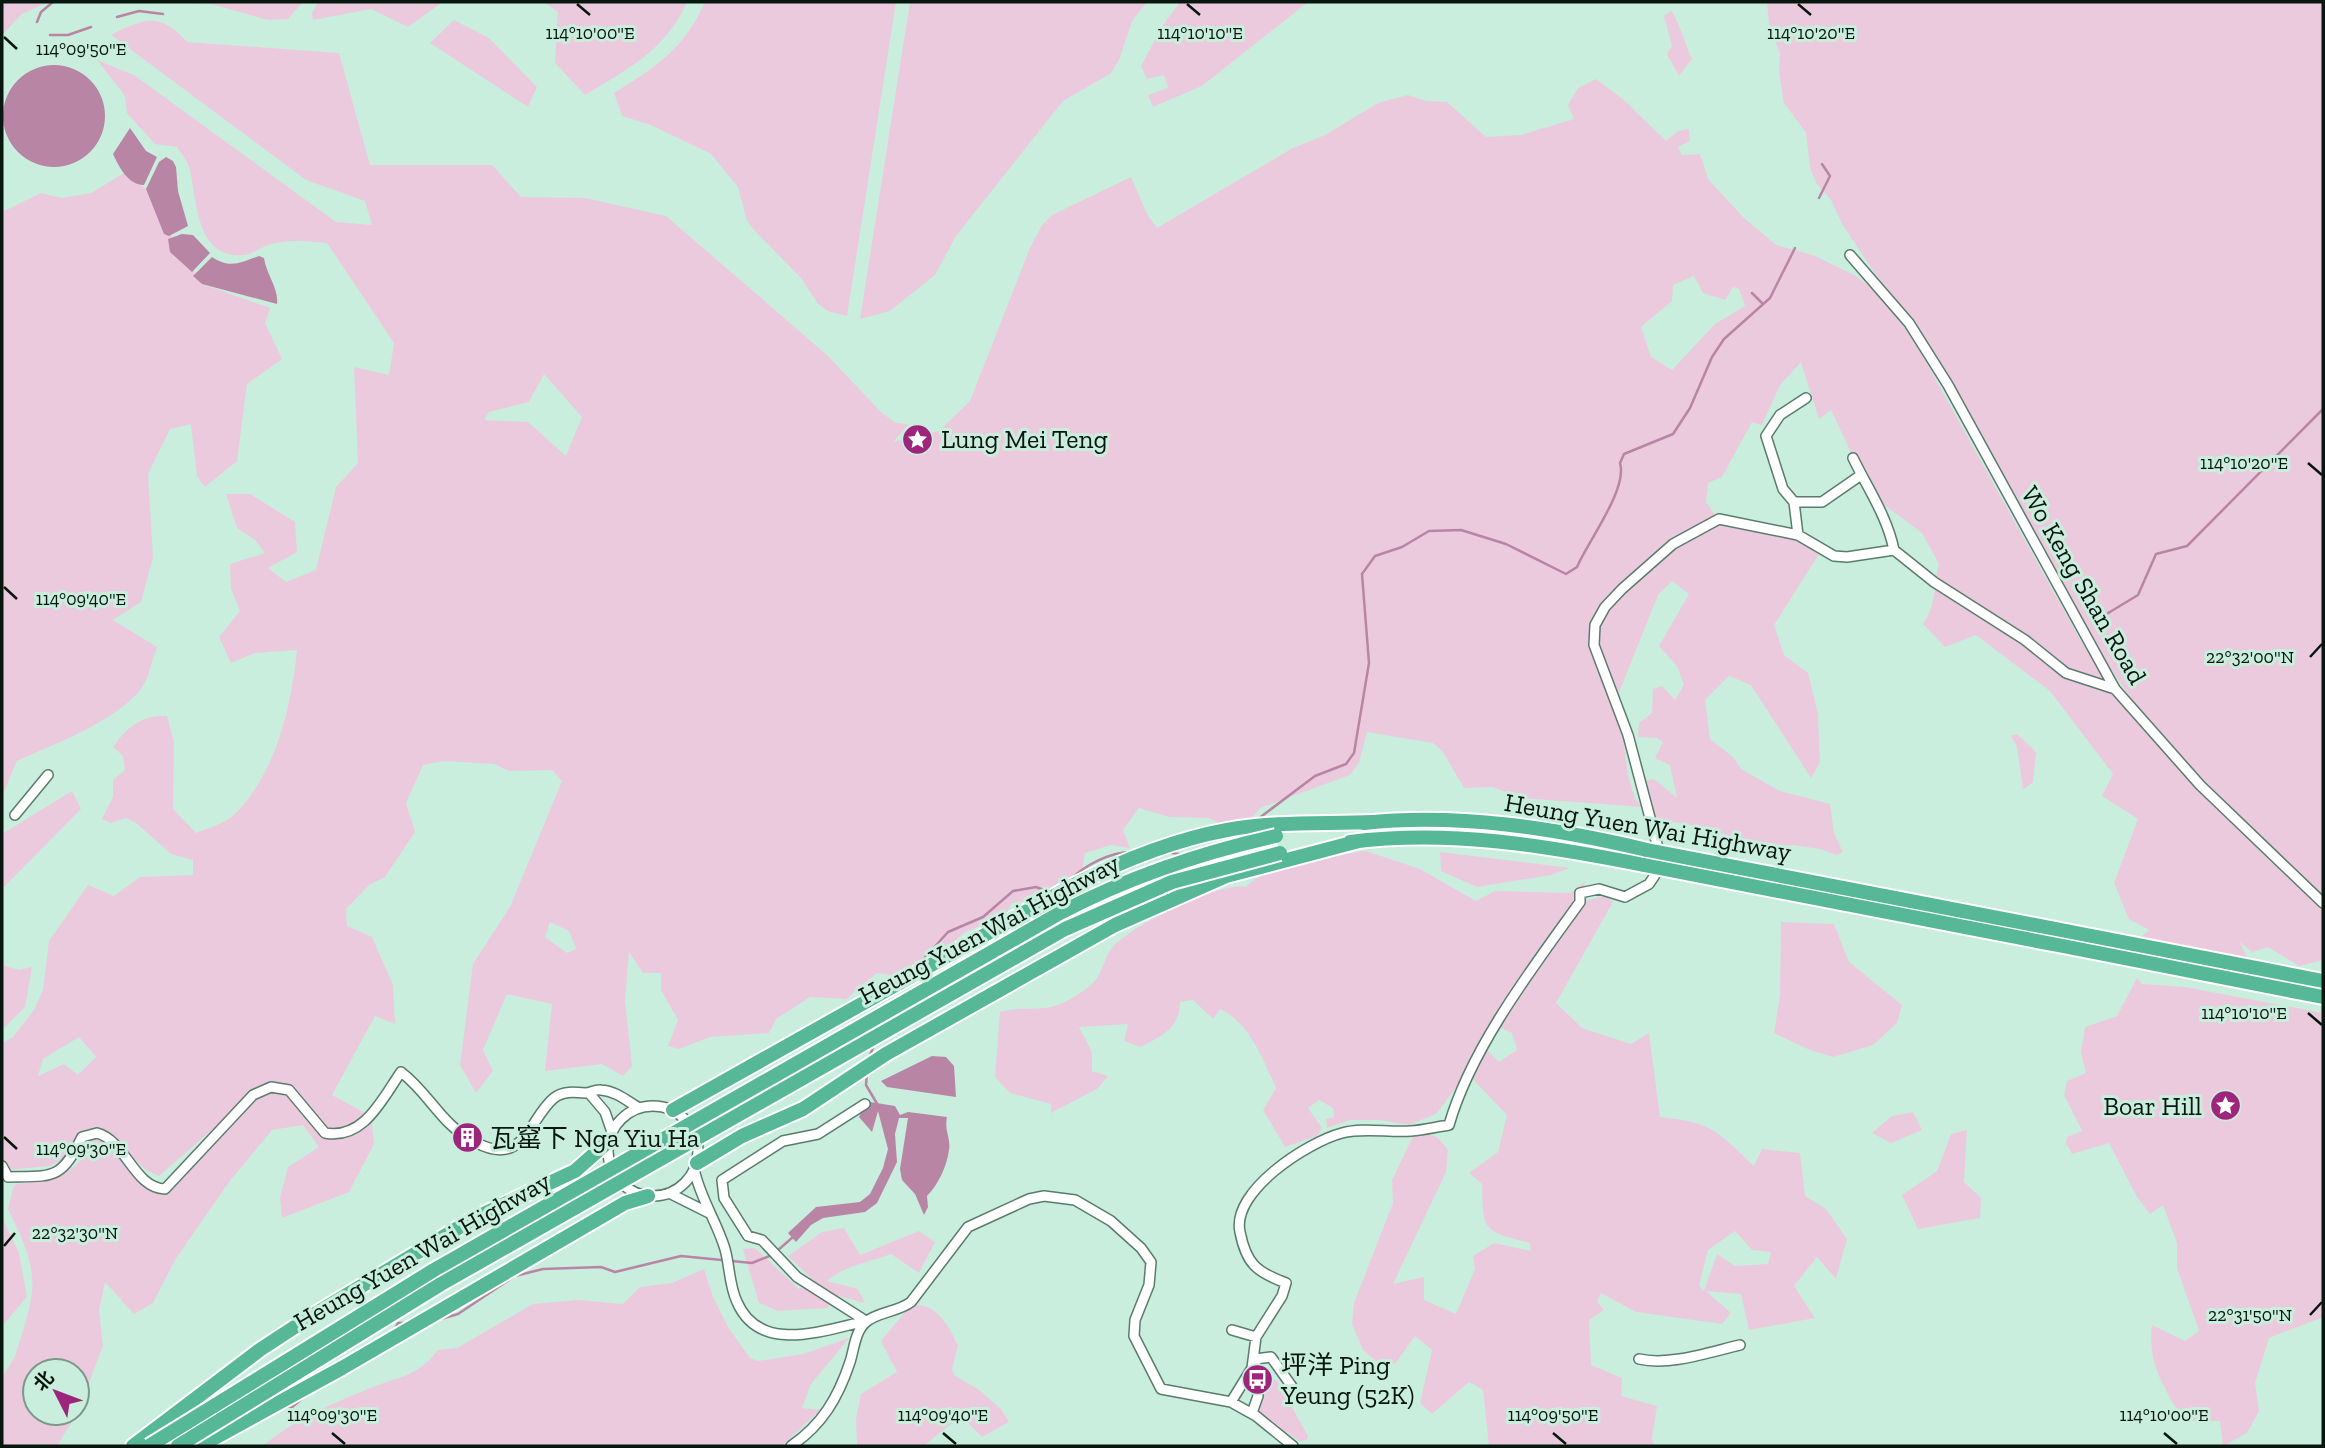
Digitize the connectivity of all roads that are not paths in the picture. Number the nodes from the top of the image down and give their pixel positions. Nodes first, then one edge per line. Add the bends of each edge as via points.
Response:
1 (1850, 255) dead end
2 (1806, 398) dead end
3 (1853, 458) dead end
4 (1861, 475) junction
5 (1794, 502) junction
6 (1798, 535) junction
7 (1894, 550) junction
8 (2115, 690) junction
9 (48, 775) dead end
10 (15, 815) dead end
11 (1274, 830) junction
12 (1281, 856) junction
13 (2323, 903) edge
14 (2323, 981) edge
15 (2323, 997) edge
16 (590, 1093) junction
17 (865, 1104) dead end
18 (639, 1108) junction
19 (673, 1110) junction
20 (611, 1136) junction
21 (2, 1166) edge
22 (695, 1166) junction
23 (668, 1193) junction
24 (648, 1196) junction
25 (711, 1214) junction
26 (866, 1321) junction
27 (1232, 1330) dead end
28 (1256, 1337) junction
29 (1740, 1345) dead end
30 (1255, 1359) junction
31 (1639, 1359) dead end
32 (1293, 1388) dead end
33 (1231, 1402) junction
34 (1252, 1413) junction
35 (133, 1446) edge
36 (149, 1446) edge
37 (178, 1446) edge
38 (200, 1446) edge
39 (791, 1446) edge
40 (1293, 1446) edge

1 - 8 street, Wo Keng Shan Road via 1909,323 1948,386
2 - 5 street via 1780,415 1766,436 1783,489
3 - 4 street
4 - 5 street via 1822,502
4 - 7 street via 1880,507
5 - 6 street
6 - 7 street via 1834,556
6 - 28 street via 1719,519 1673,544 1605,607 1595,625 1594,645 1628,735 1655,832 1657,872 1649,884 1625,897 1599,890 1580,893 1580,902 1534,965 1465,1079 1449,1125 1342,1133 1297,1154 1255,1188 1238,1224 1245,1254 1251,1266 1286,1283
7 - 8 street via 2066,673
8 - 13 street, Wo Keng Shan Road via 2200,785
9 - 10 street
11 - 14 highway, Heung Yuen Wai Highway, bridge via 1428,820 1571,833
11 - 19 highway via 1207,834 1099,872
11 - 36 highway, Heung Yuen Wai Highway, bridge via 1163,867 1060,912 434,1270
12 - 15 highway, Heung Yuen Wai Highway, bridge via 1359,841 1486,840 1556,848
12 - 22 highway via 1194,888 1103,930 886,1054 803,1109
12 - 37 highway, Heung Yuen Wai Highway, bridge via 1172,882 1065,929 441,1284
16 - 18 street via 596,1089 612,1092
16 - 20 street via 605,1112
16 - 21 street via 560,1094 523,1140 494,1148 475,1142 441,1118 420,1088 401,1072 362,1125 337,1135 326,1133 289,1090 271,1087 245,1102 165,1189 147,1181 110,1139 97,1133 82,1137 65,1168 55,1173 8,1177
17 - 26 street via 817,1134 783,1141 722,1180 724,1198 748,1236 762,1240 797,1277
18 - 19 street
18 - 20 street via 628,1114
19 - 22 street via 692,1128 698,1145
20 - 24 street via 609,1160 616,1177 630,1190
20 - 35 highway via 586,1164 473,1219 310,1317
22 - 23 street via 685,1183
22 - 25 street
23 - 24 street
23 - 25 street
24 - 38 highway via 625,1203
25 - 26 street via 739,1308 765,1332 809,1334
26 - 33 street via 911,1301 968,1227 1006,1207 1044,1196 1075,1200 1100,1212 1148,1257 1152,1273 1133,1329 1161,1389
26 - 39 street via 828,1411
27 - 28 street
28 - 30 street
29 - 31 street via 1693,1356
30 - 32 street via 1270,1357
30 - 33 street
30 - 34 street via 1258,1396
33 - 34 street
34 - 40 street

